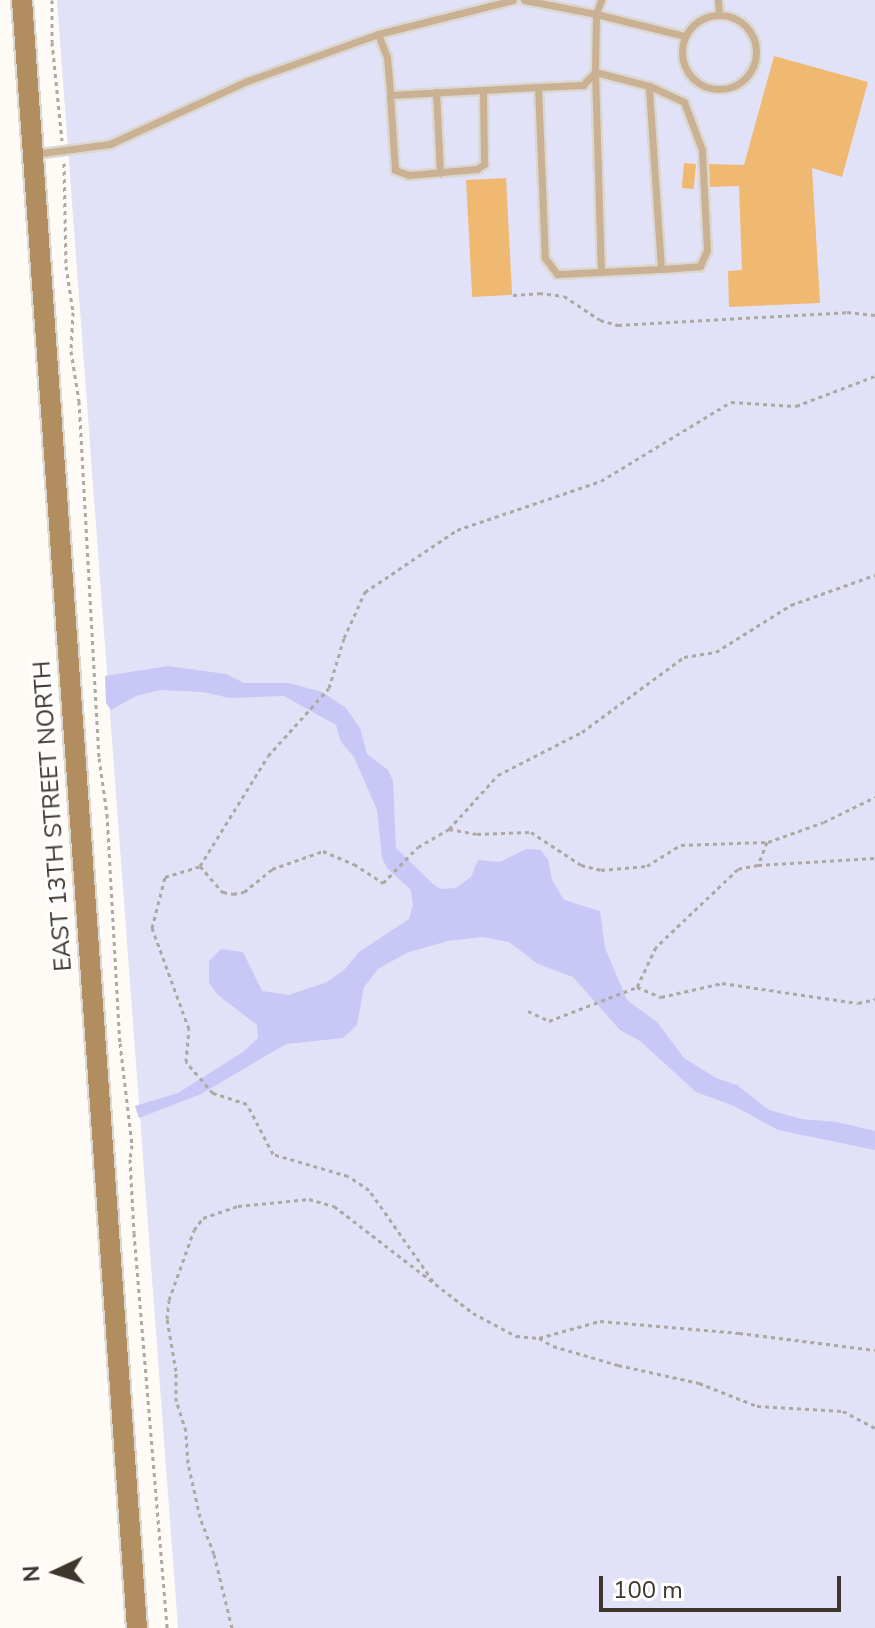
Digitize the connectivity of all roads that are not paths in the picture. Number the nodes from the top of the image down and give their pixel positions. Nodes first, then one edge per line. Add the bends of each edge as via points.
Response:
1 (22, 0) edge
2 (513, 0) edge
3 (524, 0) edge
4 (601, 0) edge
5 (718, 0) edge
6 (596, 14) junction
7 (719, 15) junction
8 (378, 34) junction
9 (685, 36) junction
10 (595, 72) junction
11 (649, 86) junction
12 (538, 87) junction
13 (483, 90) junction
14 (436, 92) junction
15 (390, 95) junction
16 (33, 154) junction
17 (440, 173) junction
18 (661, 269) junction
19 (601, 272) junction
20 (137, 1628) edge

1 - 16 main road, EAST 13TH STREET NORTH
2 - 8 lane
3 - 6 lane
4 - 6 lane
5 - 7 lane
6 - 9 lane
6 - 10 lane
7 - 9 lane via 702,18
7 - 9 lane via 737,19 753,38 754,62 741,82 718,89 695,80 683,60
8 - 15 lane via 387,57
8 - 16 lane via 247,81 110,144
10 - 11 lane
10 - 12 lane via 583,85
10 - 19 lane
11 - 18 lane
11 - 18 lane via 684,102 702,150 707,250 700,266
12 - 13 lane
12 - 19 lane via 545,258 557,274
13 - 14 lane
13 - 17 lane via 484,164
14 - 15 lane
14 - 17 lane
15 - 17 lane via 395,170 409,175
16 - 20 main road, EAST 13TH STREET NORTH
18 - 19 lane

